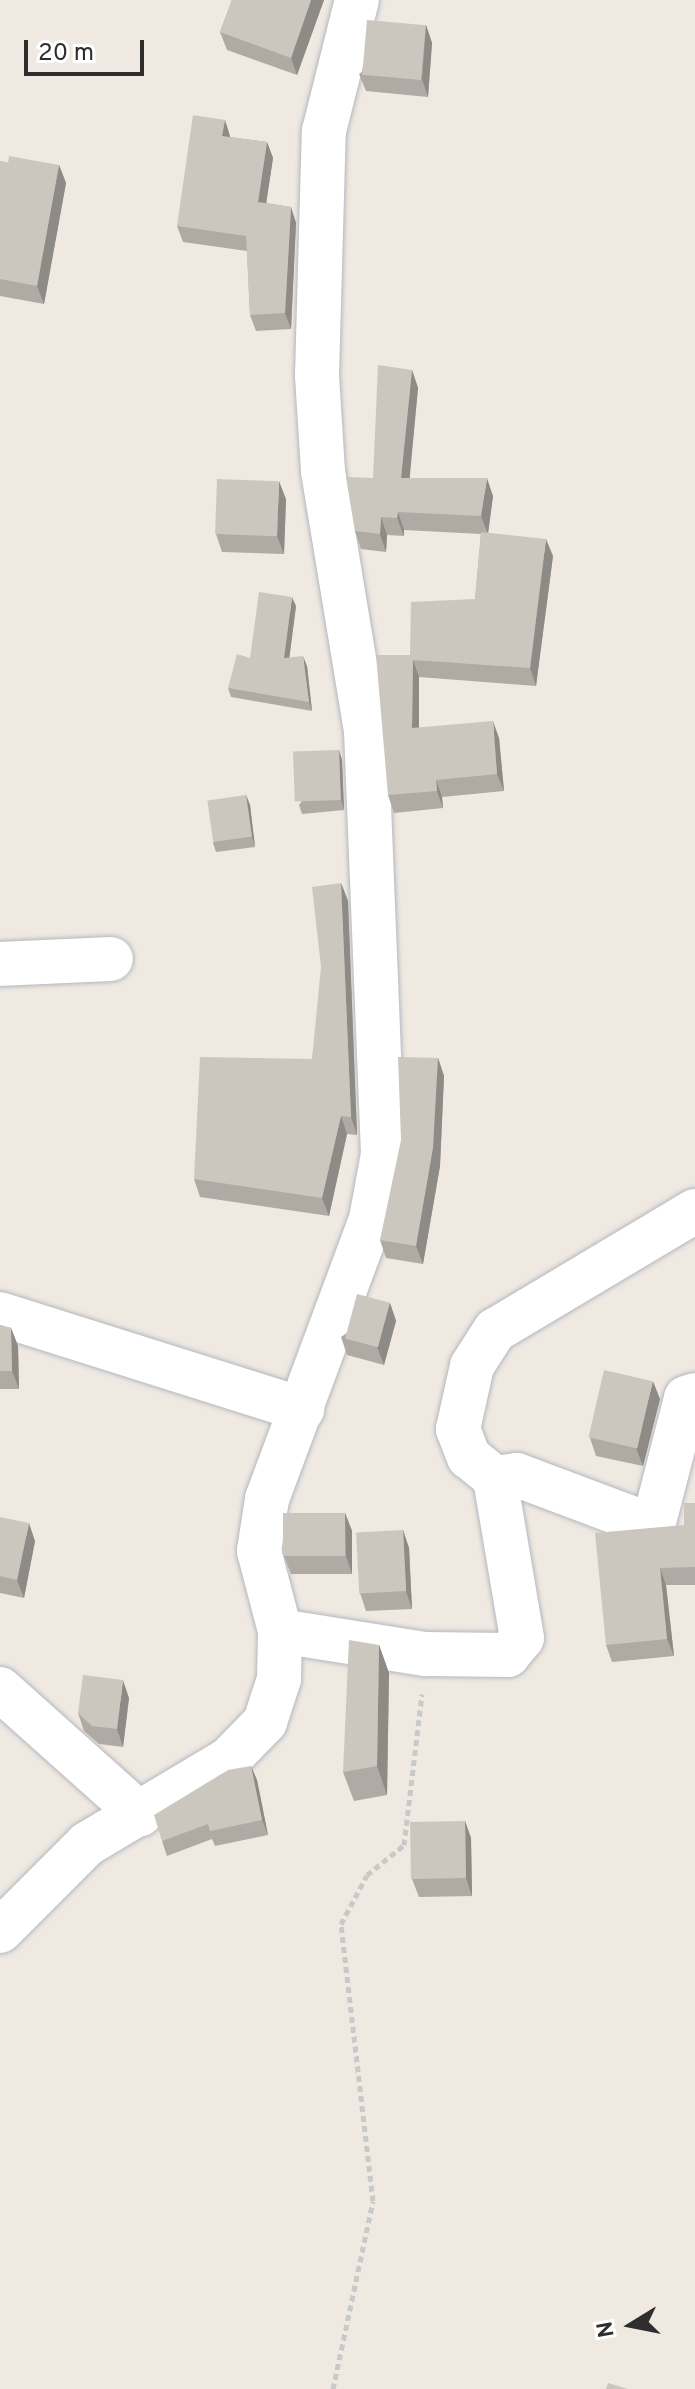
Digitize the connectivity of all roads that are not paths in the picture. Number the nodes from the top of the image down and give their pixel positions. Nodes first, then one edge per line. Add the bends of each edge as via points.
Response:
1 (357, 0) edge
2 (111, 959) dead end
3 (0, 964) edge
4 (695, 1211) edge
5 (0, 1314) edge
6 (695, 1395) edge
7 (302, 1409) junction
8 (495, 1478) junction
9 (280, 1631) junction
10 (0, 1689) edge
11 (140, 1814) junction
12 (0, 1931) edge

1 - 7 street via 324,131 317,375 323,471 366,731 383,1154 371,1219
2 - 3 street
4 - 8 street via 495,1330 472,1366 458,1429 469,1457
5 - 7 street
6 - 8 street via 686,1398 653,1526 517,1475
7 - 9 street via 267,1499 259,1551
8 - 9 street via 522,1638 508,1655 426,1654
9 - 11 street via 279,1679 265,1722 229,1759
10 - 11 street
11 - 12 street via 87,1844

